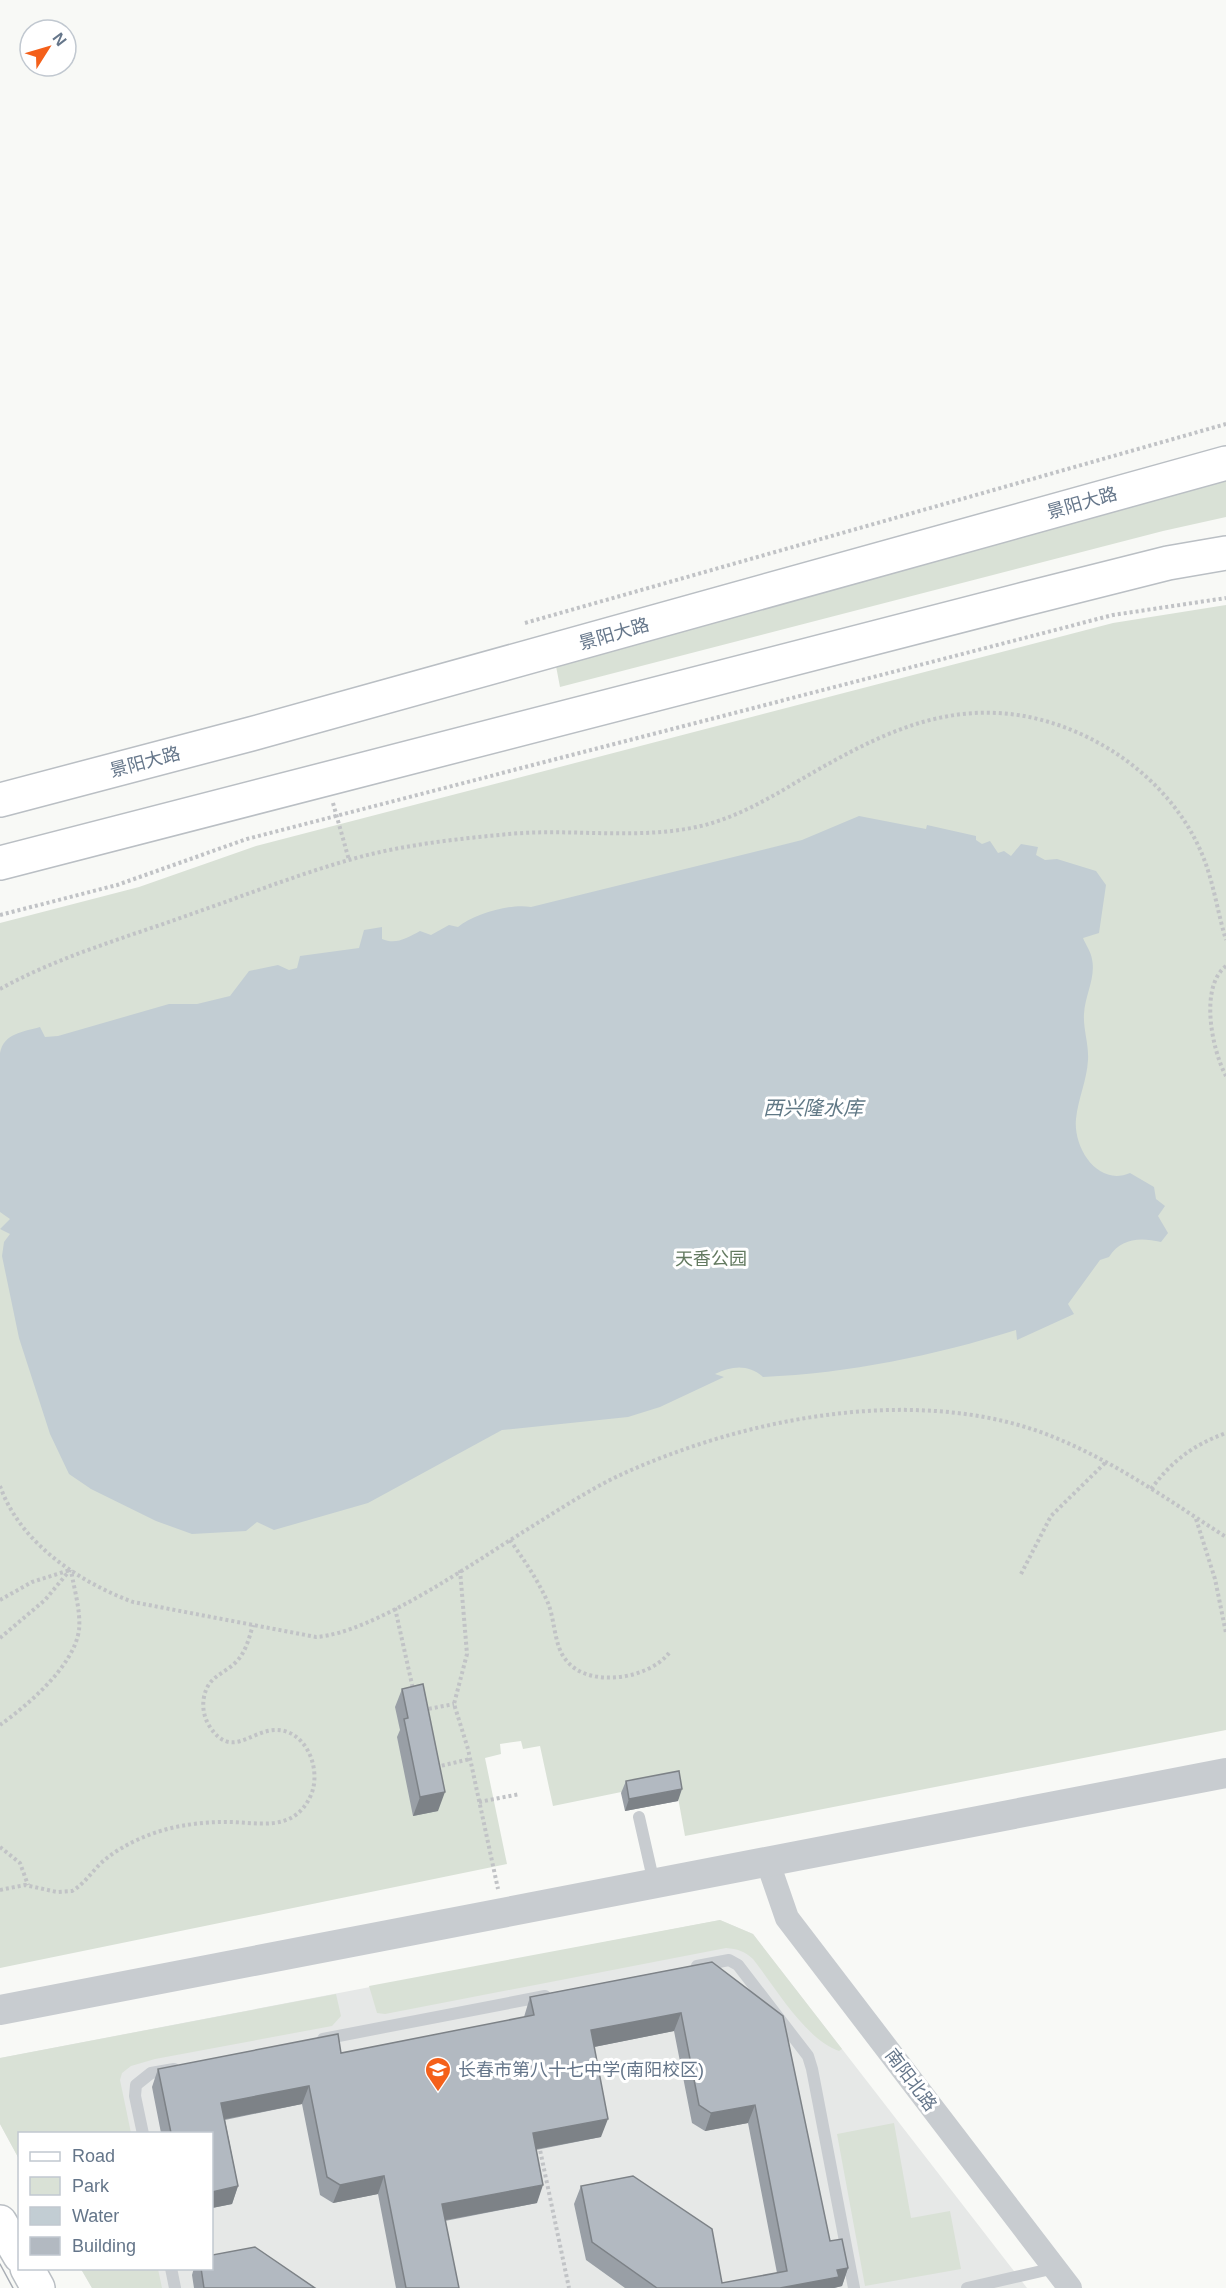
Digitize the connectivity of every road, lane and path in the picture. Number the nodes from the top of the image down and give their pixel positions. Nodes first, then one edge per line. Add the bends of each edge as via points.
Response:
1 (1226, 424) edge
2 (1226, 463) edge
3 (1226, 553) edge
4 (1226, 598) edge
5 (525, 623) dead end
6 (327, 779) junction
7 (0, 800) edge
8 (337, 816) junction
9 (349, 860) junction
10 (0, 863) edge
11 (0, 915) edge
12 (1226, 940) edge
13 (1226, 966) edge
14 (0, 989) edge
15 (1226, 1076) edge
16 (1226, 1433) edge
17 (1106, 1462) junction
18 (0, 1486) edge
19 (1151, 1489) junction
20 (1196, 1518) junction
21 (1226, 1537) edge
22 (510, 1540) junction
23 (71, 1569) junction
24 (460, 1570) junction
25 (1021, 1574) dead end
26 (0, 1600) edge
27 (395, 1608) junction
28 (253, 1625) junction
29 (1226, 1633) edge
30 (1, 1636) edge
31 (669, 1653) dead end
32 (415, 1697) edge
33 (454, 1704) junction
34 (423, 1722) edge
35 (0, 1725) edge
36 (470, 1759) junction
37 (432, 1768) edge
38 (1226, 1773) edge
39 (520, 1794) dead end
40 (479, 1802) junction
41 (639, 1817) dead end
42 (0, 1847) edge
43 (768, 1863) junction
44 (654, 1883) junction
45 (27, 1886) junction
46 (0, 1890) edge
47 (503, 1911) junction
48 (686, 1968) edge
49 (556, 1993) edge
50 (0, 2010) edge
51 (311, 2042) edge
52 (182, 2067) edge
53 (143, 2132) edge
54 (538, 2139) edge
55 (0, 2222) edge
56 (18, 2253) edge
57 (1055, 2268) junction
58 (28, 2270) edge
59 (171, 2270) edge
60 (38, 2288) edge
61 (175, 2288) edge
62 (568, 2288) edge
63 (855, 2288) edge
64 (967, 2288) edge
65 (1070, 2288) edge

1 - 5 path
2 - 7 main road, 景阳大路 via 251,735
3 - 6 main road via 1080,585
4 - 8 path via 1113,615
6 - 8 path
6 - 10 main road
8 - 9 path
8 - 11 path via 247,839 117,885
9 - 12 path via 509,834 638,832 704,825 763,801 896,729 952,716 1004,714 1046,721 1087,737 1110,748 1157,787 1186,823 1201,852
9 - 14 path via 64,958
13 - 15 path via 1219,971 1214,985 1211,1026 1213,1046
16 - 19 path via 1185,1452
17 - 19 path
17 - 22 path via 1062,1440 979,1415 908,1410 819,1417 730,1436 619,1476
17 - 25 path via 1051,1516
18 - 23 path via 25,1531
19 - 20 path
20 - 21 path
20 - 29 path
22 - 24 path
22 - 31 path via 542,1590 567,1662 587,1673 629,1676 658,1666
23 - 26 path via 32,1582
23 - 28 path via 109,1593 133,1602
23 - 30 path via 45,1600
23 - 35 path via 79,1620 74,1644 46,1686
24 - 27 path
24 - 33 path via 467,1654
27 - 28 path via 328,1636
27 - 32 path
28 - 45 path via 242,1655 210,1680 203,1708 216,1736 229,1741 244,1741 275,1730 302,1742 314,1770 314,1784 306,1802 290,1818 267,1825 223,1822 159,1831 111,1855 72,1891
33 - 34 path via 420,1710
33 - 36 path
36 - 37 path
36 - 40 path
38 - 43 street
39 - 40 path
40 - 47 path
41 - 44 lane
42 - 45 path via 20,1863
43 - 44 street
43 - 57 street, 南阳北路 via 787,1917
44 - 47 street
45 - 46 path
47 - 50 street
48 - 63 lane via 721,1961 738,1965 808,2056
49 - 51 lane
52 - 53 lane via 151,2073 138,2082 135,2096
54 - 62 path
55 - 56 main road
57 - 64 lane
57 - 65 street, 南阳北路
58 - 60 main road
59 - 61 lane

